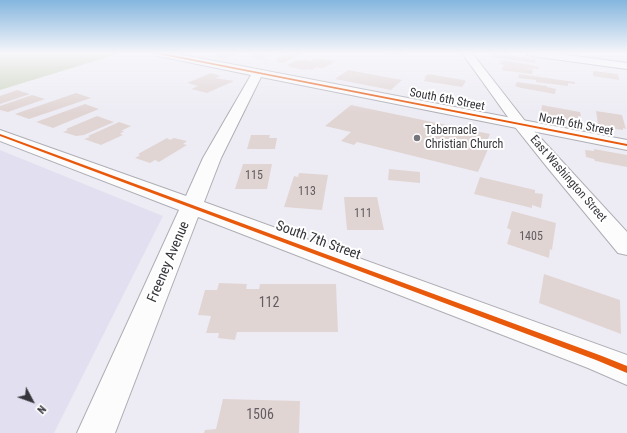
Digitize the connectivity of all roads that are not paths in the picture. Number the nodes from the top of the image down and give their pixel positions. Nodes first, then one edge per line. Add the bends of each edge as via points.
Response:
1 (257, 73) edge
2 (264, 73) edge
3 (482, 73) edge
4 (520, 124) junction
5 (0, 135) edge
6 (627, 145) edge
7 (192, 207) junction
8 (627, 247) edge
9 (627, 370) edge
10 (96, 433) edge

1 - 7 street, Freeney Avenue via 212,158
2 - 4 street, South 6th Street
3 - 4 street, East Washington Street
4 - 6 street, North 6th Street
4 - 8 street, East Washington Street
5 - 7 street, South 7th Street
7 - 9 street, South 7th Street
7 - 10 street, Freeney Avenue

